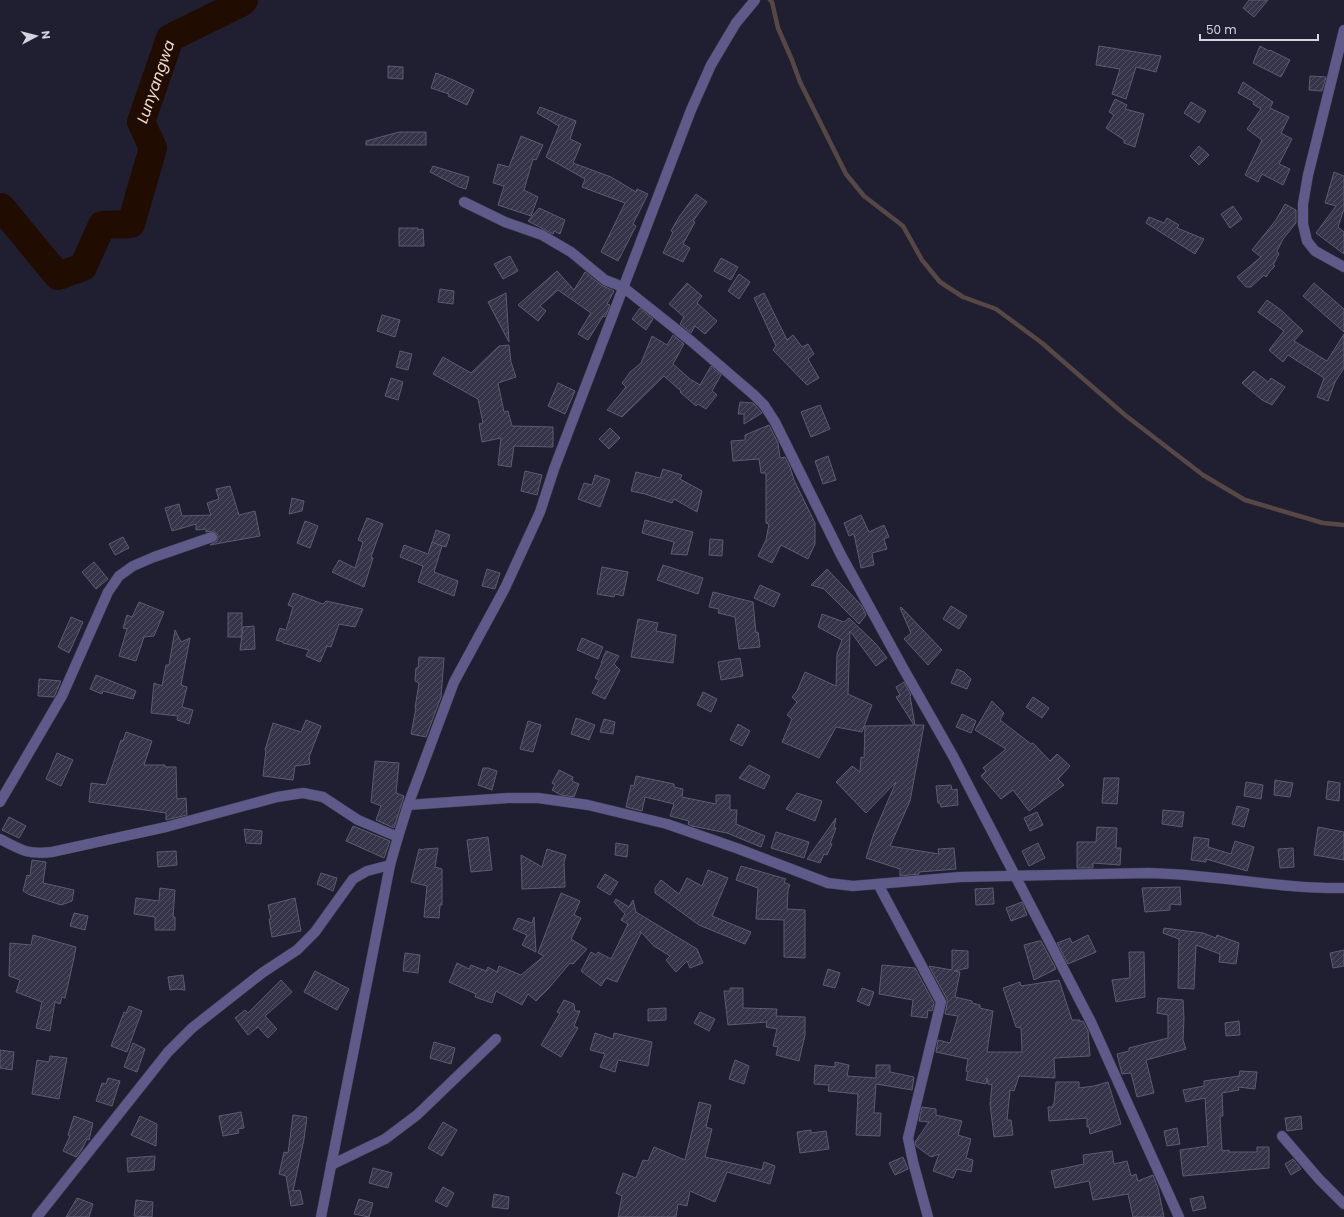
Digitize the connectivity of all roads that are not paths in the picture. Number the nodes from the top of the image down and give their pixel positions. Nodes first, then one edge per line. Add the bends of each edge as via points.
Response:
1 (755, 0) edge
2 (1344, 30) edge
3 (464, 202) dead end
4 (1344, 267) edge
5 (623, 287) junction
6 (212, 537) dead end
7 (0, 802) edge
8 (408, 805) junction
9 (398, 837) junction
10 (0, 839) edge
11 (390, 865) junction
12 (1017, 876) junction
13 (878, 884) junction
14 (1344, 888) edge
15 (496, 1039) dead end
16 (1282, 1136) dead end
17 (331, 1165) junction
18 (1344, 1204) edge
19 (37, 1217) edge
20 (321, 1217) edge
21 (928, 1217) edge
22 (1179, 1217) edge

1 - 5 street via 736,23 711,65 691,110
2 - 4 street via 1303,204 1303,224 1307,241 1315,250
3 - 5 street via 505,222 542,235 571,252 605,280
5 - 8 street via 540,512 505,588 454,682
5 - 12 street via 764,405 775,422 841,555
6 - 7 street via 154,557 133,566 119,576 108,592 62,696
8 - 9 street
8 - 13 street via 508,798 538,798 588,805 667,824 828,883 853,886
9 - 10 street via 358,820 323,797 303,793 277,796 166,827 39,854 24,852
9 - 11 street
11 - 17 street
11 - 19 street via 367,871 353,879 314,932 297,950 192,1028 168,1052
12 - 13 street via 960,877
12 - 14 street via 1179,874
12 - 22 street via 1092,1022
13 - 21 street via 941,1002 908,1138 912,1162
15 - 17 street via 417,1115 386,1139
16 - 18 street via 1319,1180
17 - 20 street

